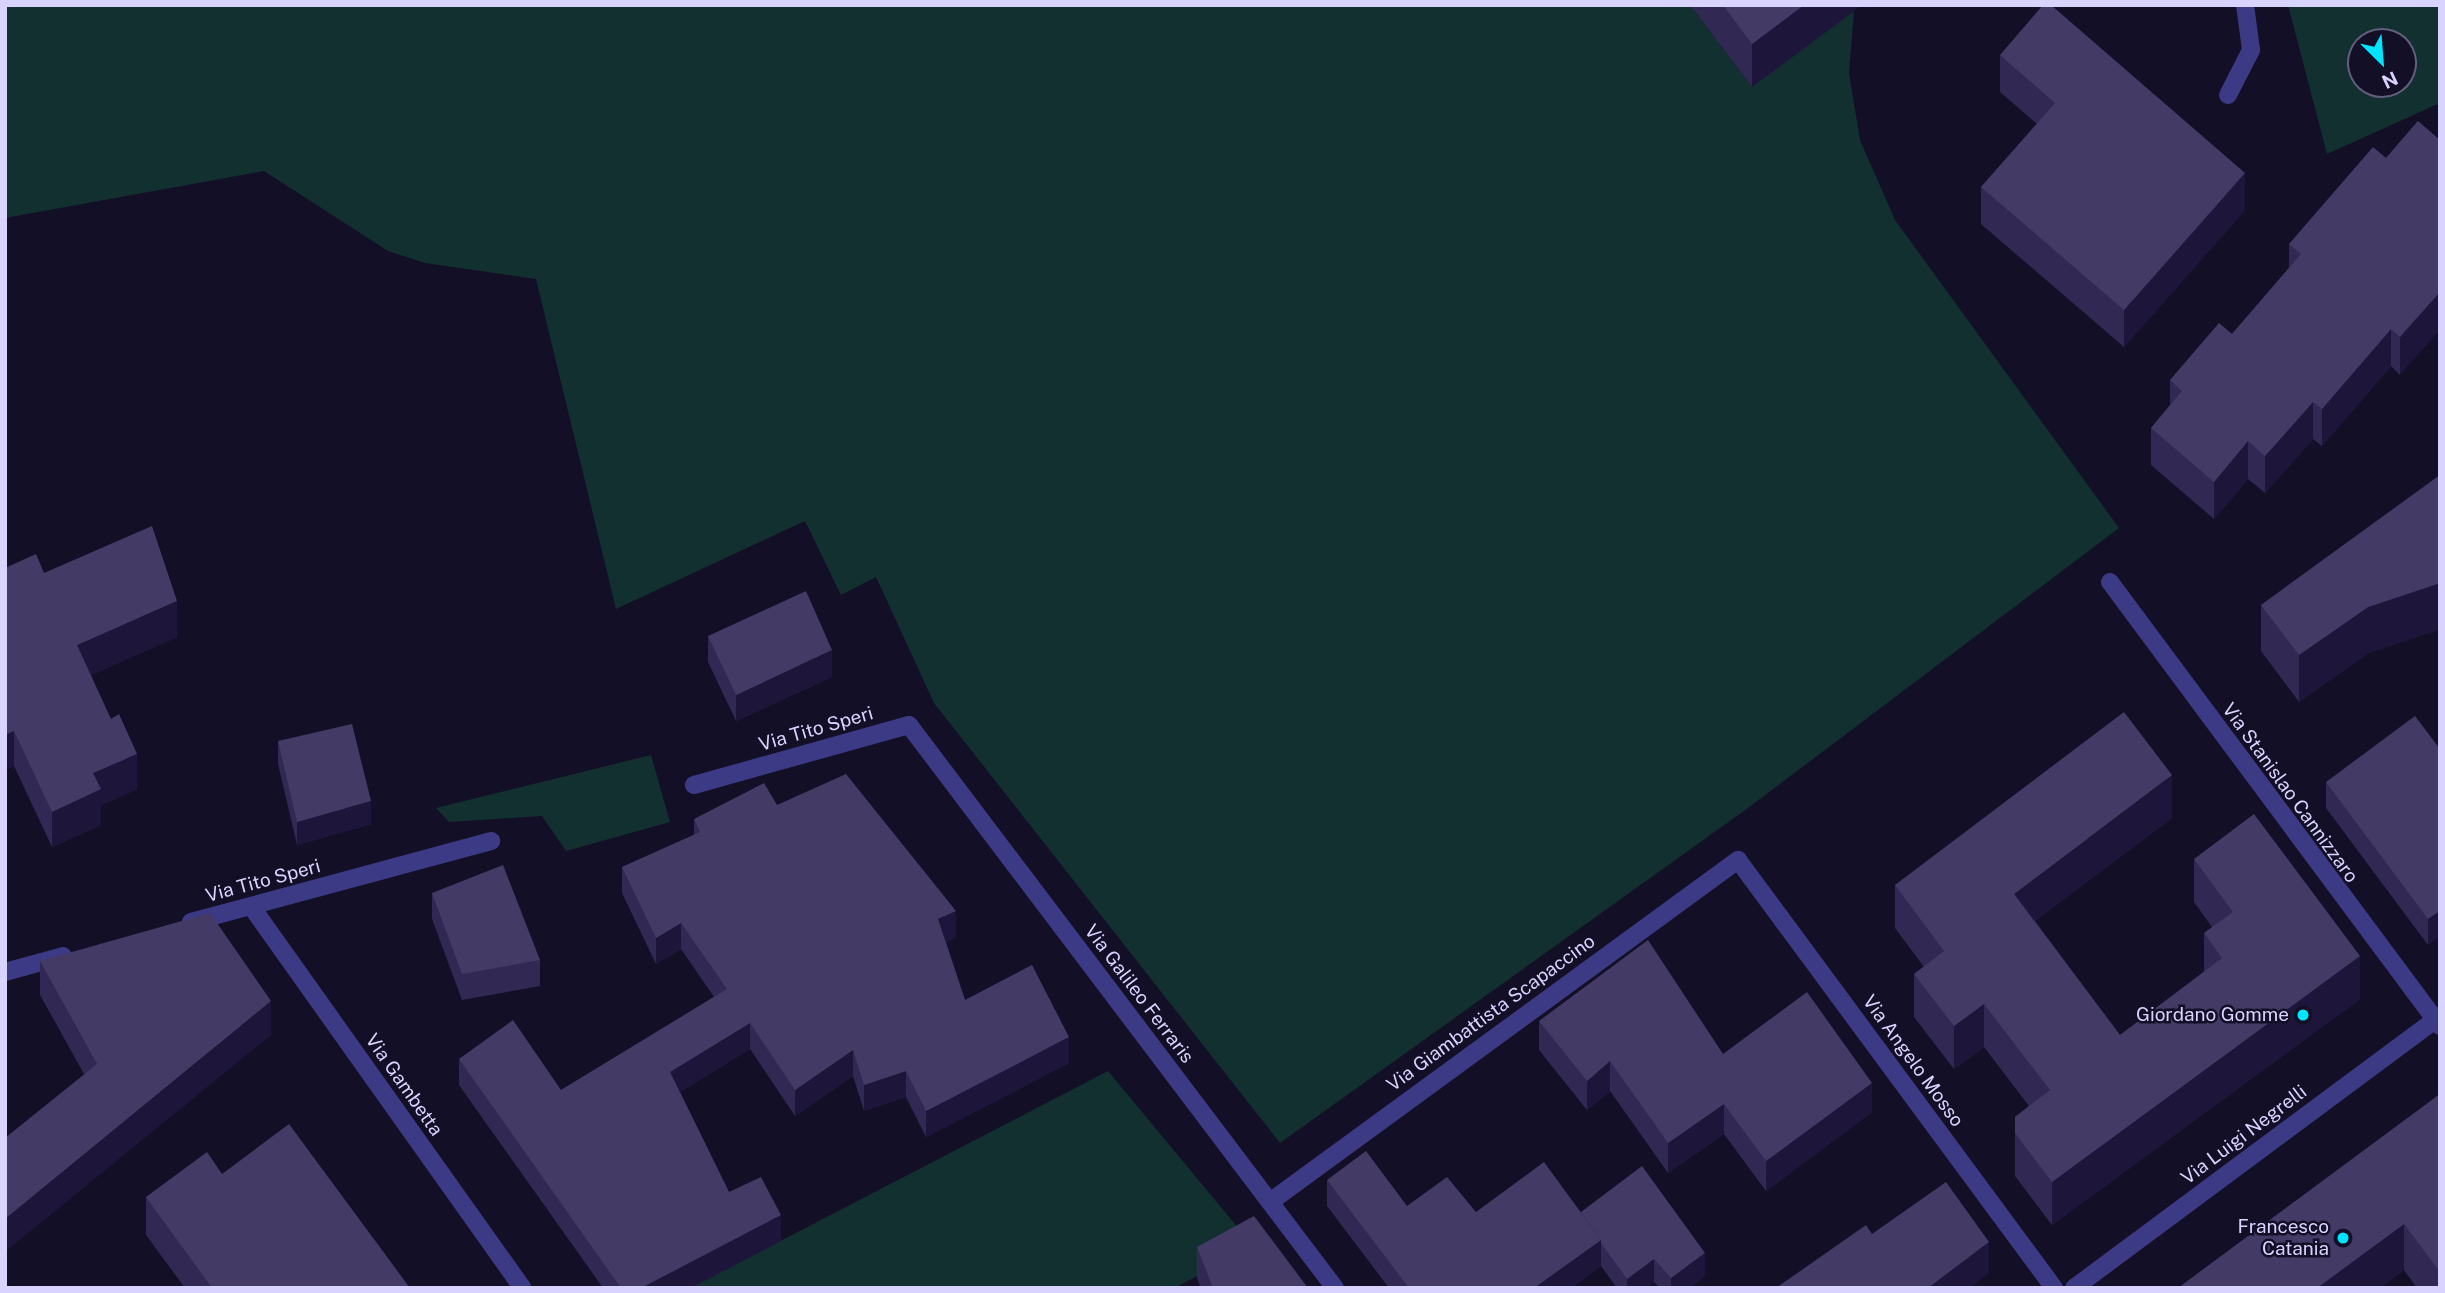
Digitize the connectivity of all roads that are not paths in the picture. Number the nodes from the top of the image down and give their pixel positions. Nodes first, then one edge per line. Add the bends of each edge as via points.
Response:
1 (2245, 5) edge
2 (2228, 95) dead end
3 (2110, 582) dead end
4 (909, 724) joint
5 (694, 785) dead end
6 (491, 841) dead end
7 (1738, 860) joint
8 (251, 906) junction
9 (171, 927) edge
10 (78, 952) edge
11 (5, 972) edge
12 (2438, 1021) edge
13 (1270, 1202) junction
14 (522, 1288) edge
15 (1335, 1288) edge
16 (2054, 1288) edge
17 (2074, 1288) edge

1 - 2 street via 2251,50
3 - 12 street, Via Stanislao Cannizzaro
4 - 5 street, Via Tito Speri
4 - 13 street, Via Galileo Ferraris
6 - 8 street, Via Tito Speri
7 - 13 street, Via Giambattista Scapaccino
7 - 16 street, Via Angelo Mosso
8 - 9 street, Via Tito Speri
8 - 14 street, Via Gambetta
10 - 11 street
12 - 17 street, Via Luigi Negrelli
13 - 15 street, Via Galileo Ferraris

